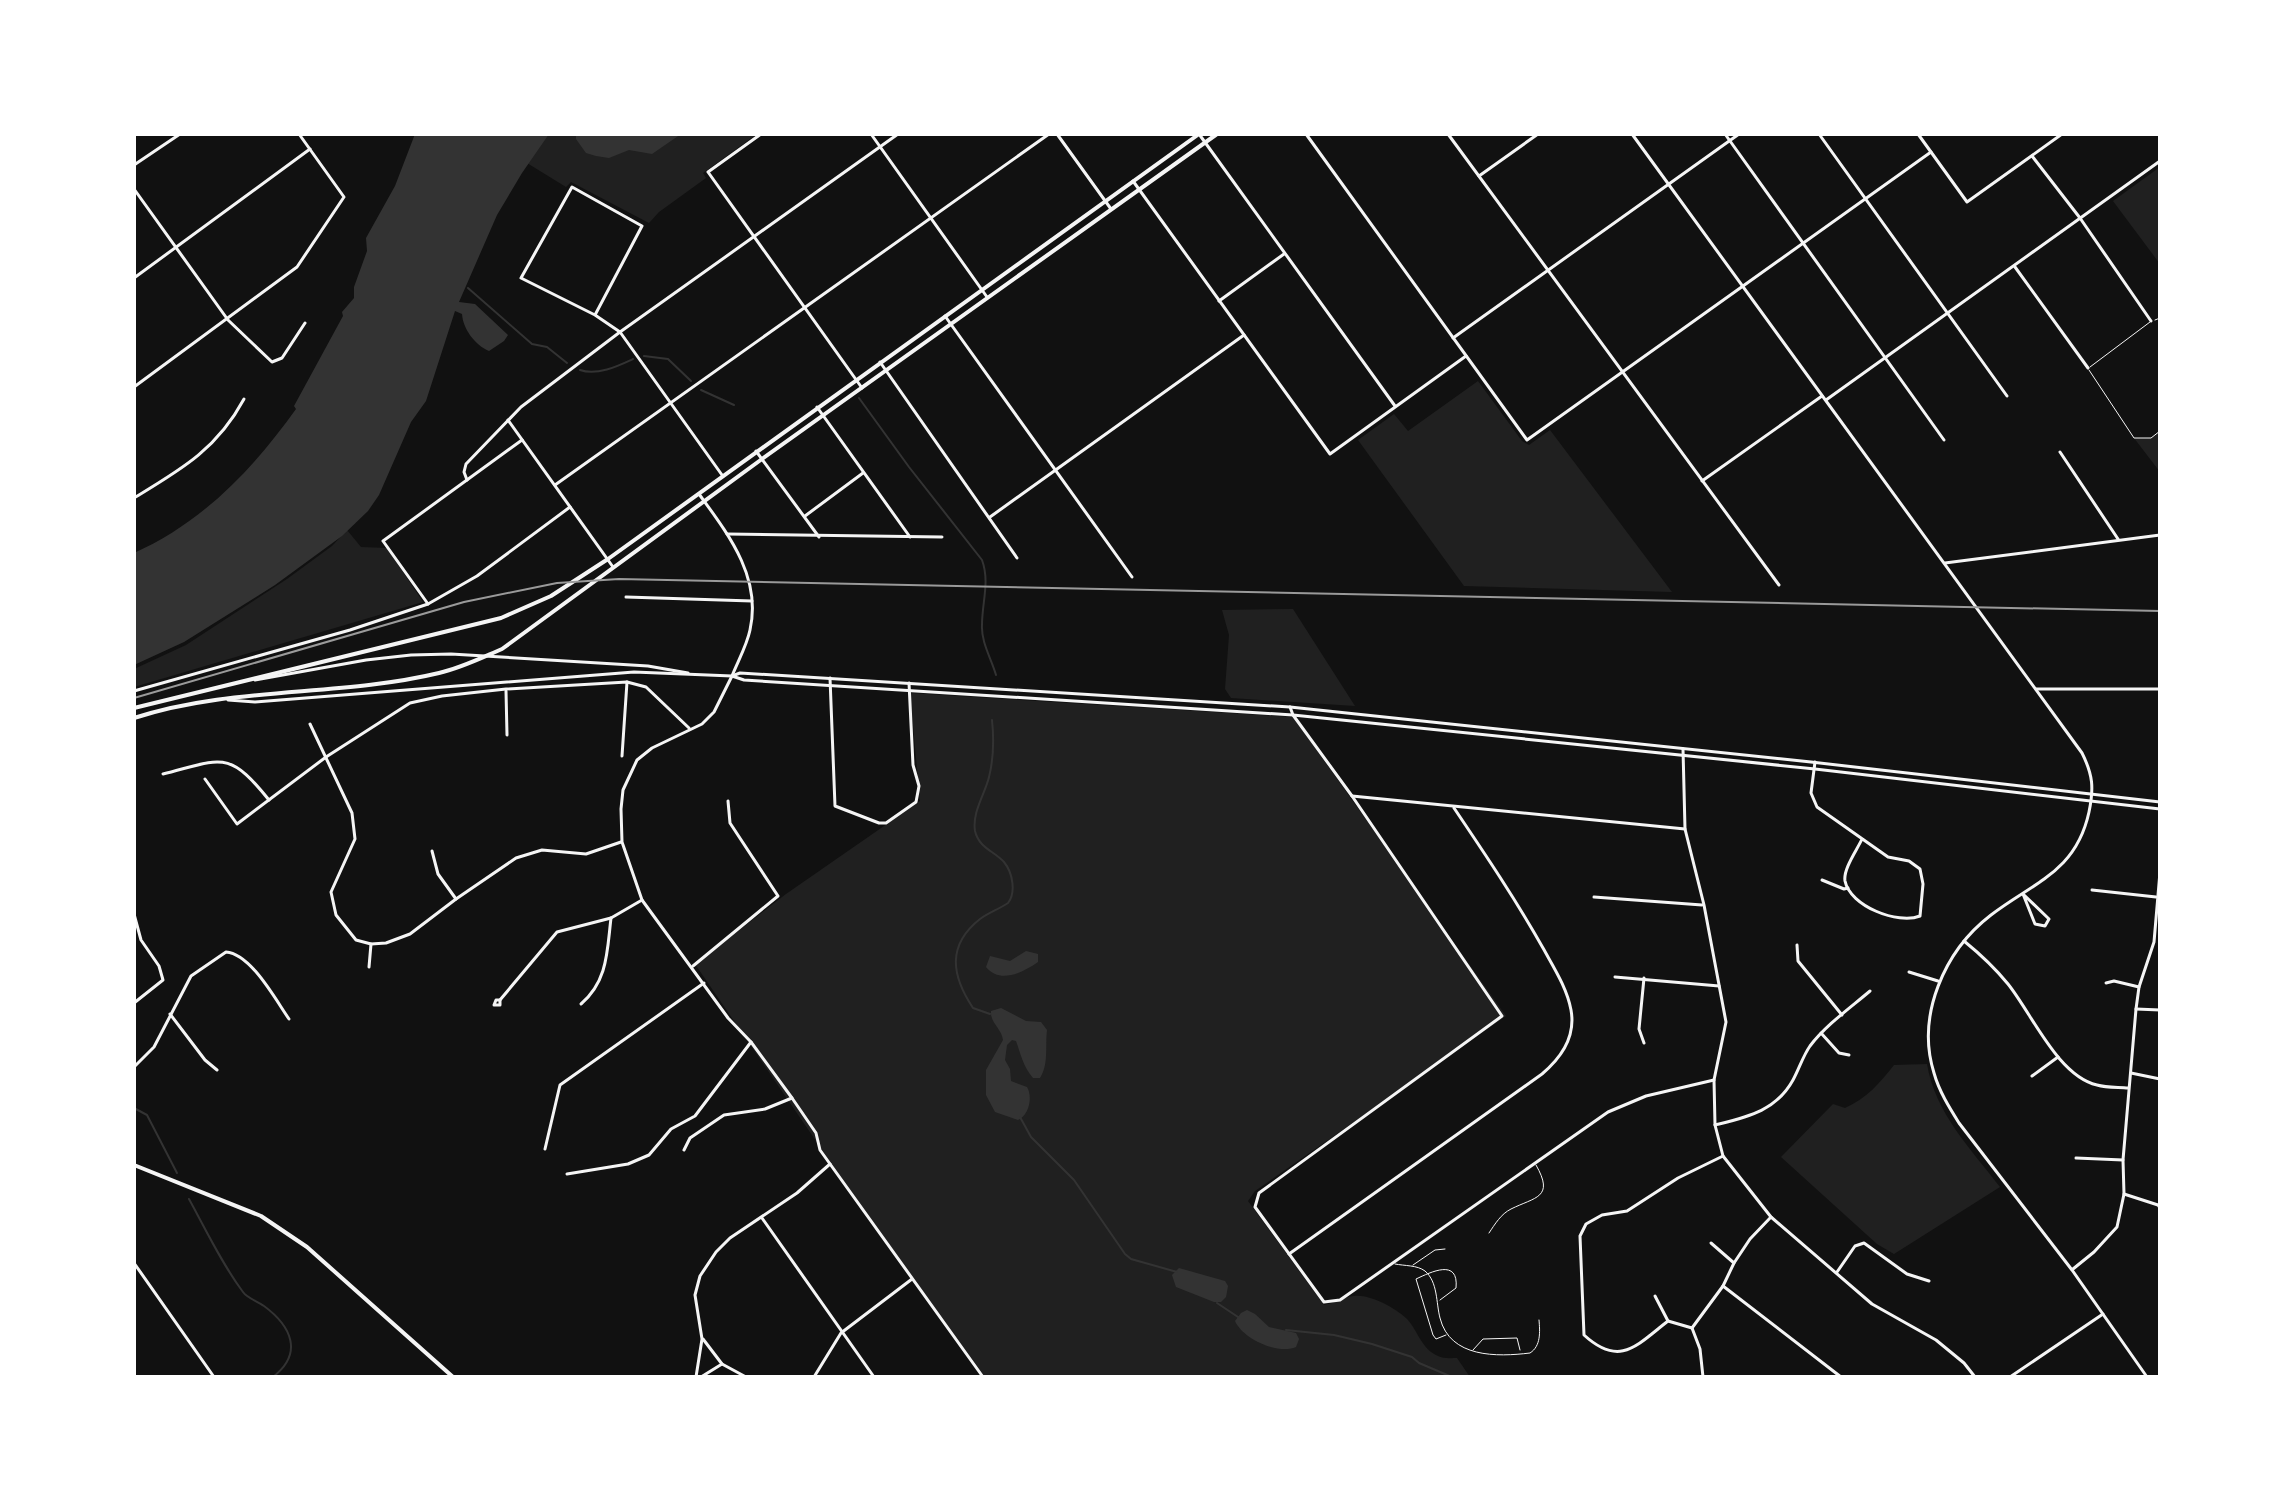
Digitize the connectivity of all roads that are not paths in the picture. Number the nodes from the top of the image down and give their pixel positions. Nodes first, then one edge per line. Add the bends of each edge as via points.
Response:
1 (180, 134) edge
2 (299, 134) edge
3 (761, 134) edge
4 (871, 134) edge
5 (898, 134) edge
6 (1049, 134) edge
7 (1057, 134) edge
8 (1199, 134) edge
9 (1217, 134) edge
10 (1306, 134) edge
11 (1448, 134) edge
12 (1538, 134) edge
13 (1632, 134) edge
14 (1725, 134) edge
15 (1739, 134) edge
16 (1819, 134) edge
17 (1918, 134) edge
18 (2062, 134) edge
19 (1730, 140) junction
20 (1206, 142) junction
21 (880, 147) junction
22 (310, 149) junction
23 (1931, 152) junction
24 (2032, 156) junction
25 (2160, 161) edge
26 (134, 165) edge
27 (1479, 176) junction
28 (1133, 181) junction
29 (1669, 184) junction
30 (134, 189) edge
31 (1138, 189) junction
32 (1866, 200) junction
33 (1106, 201) junction
34 (1111, 209) junction
35 (930, 218) junction
36 (2080, 218) junction
37 (755, 238) junction
38 (1805, 244) junction
39 (177, 248) junction
40 (1285, 253) junction
41 (2015, 267) junction
42 (1548, 269) junction
43 (134, 278) edge
44 (1744, 288) junction
45 (981, 290) junction
46 (987, 297) junction
47 (1219, 301) junction
48 (804, 306) junction
49 (1947, 312) junction
50 (595, 315) junction
51 (945, 316) junction
52 (2160, 318) edge
53 (228, 320) junction
54 (2151, 321) junction
55 (305, 323) dead end
56 (951, 324) junction
57 (620, 332) junction
58 (1244, 335) junction
59 (1453, 338) junction
60 (1466, 356) junction
61 (1885, 357) junction
62 (880, 362) junction
63 (2088, 368) junction
64 (887, 370) junction
65 (1623, 373) junction
66 (856, 379) junction
67 (134, 387) edge
68 (862, 388) junction
69 (2007, 396) dead end
70 (1824, 398) junction
71 (244, 399) dead end
72 (671, 403) junction
73 (1395, 406) junction
74 (817, 407) junction
75 (823, 416) junction
76 (508, 420) junction
77 (2160, 431) edge
78 (522, 440) junction
79 (1944, 440) dead end
80 (756, 451) junction
81 (2060, 452) dead end
82 (762, 459) junction
83 (1056, 470) junction
84 (864, 473) junction
85 (722, 475) junction
86 (467, 480) junction
87 (1702, 481) junction
88 (555, 485) junction
89 (697, 492) junction
90 (134, 498) edge
91 (704, 501) junction
92 (570, 507) junction
93 (805, 516) junction
94 (990, 517) junction
95 (727, 534) junction
96 (2160, 535) edge
97 (819, 537) junction
98 (942, 537) dead end
99 (910, 538) junction
100 (2118, 539) junction
101 (1017, 558) dead end
102 (608, 559) junction
103 (1945, 563) junction
104 (614, 568) junction
105 (1132, 577) dead end
106 (1779, 585) dead end
107 (626, 597) dead end
108 (752, 601) junction
109 (428, 604) junction
110 (703, 675) junction
111 (732, 676) junction
112 (830, 678) junction
113 (627, 682) junction
114 (909, 683) junction
115 (830, 685) junction
116 (210, 689) junction
117 (506, 689) junction
118 (2036, 689) junction
119 (2160, 689) edge
120 (910, 690) junction
121 (134, 691) edge
122 (213, 699) junction
123 (1147, 699) junction
124 (1184, 701) junction
125 (1146, 706) junction
126 (1290, 707) junction
127 (134, 708) edge
128 (1184, 708) junction
129 (1293, 715) junction
130 (1388, 717) junction
131 (134, 718) edge
132 (310, 724) dead end
133 (1389, 725) junction
134 (689, 728) junction
135 (1501, 729) junction
136 (507, 735) dead end
137 (1502, 736) junction
138 (1683, 749) junction
139 (622, 756) dead end
140 (1683, 756) junction
141 (326, 757) junction
142 (1815, 762) junction
143 (1815, 769) junction
144 (163, 774) dead end
145 (205, 779) dead end
146 (2006, 788) junction
147 (2092, 794) junction
148 (1352, 796) junction
149 (2092, 800) junction
150 (269, 801) junction
151 (728, 801) dead end
152 (2160, 802) edge
153 (1454, 808) junction
154 (2160, 809) edge
155 (1685, 829) junction
156 (1862, 839) junction
157 (622, 842) junction
158 (432, 851) dead end
159 (2160, 872) edge
160 (1822, 880) dead end
161 (1848, 888) junction
162 (2092, 890) dead end
163 (2023, 894) junction
164 (1594, 897) dead end
165 (2157, 897) junction
166 (456, 899) junction
167 (642, 900) junction
168 (1704, 905) junction
169 (134, 914) edge
170 (611, 918) junction
171 (1964, 941) junction
172 (2154, 942) junction
173 (2160, 942) edge
174 (371, 944) junction
175 (1797, 945) dead end
176 (692, 966) junction
177 (369, 967) dead end
178 (1909, 972) dead end
179 (1615, 977) dead end
180 (1644, 978) junction
181 (1938, 981) junction
182 (704, 983) junction
183 (2106, 983) dead end
184 (1721, 986) junction
185 (2139, 987) junction
186 (1870, 991) dead end
187 (500, 1000) dead end
188 (134, 1003) edge
189 (581, 1004) dead end
190 (2136, 1009) junction
191 (2160, 1010) edge
192 (170, 1014) junction
193 (1842, 1015) junction
194 (289, 1019) dead end
195 (1821, 1033) junction
196 (751, 1042) junction
197 (1644, 1043) dead end
198 (1849, 1055) dead end
199 (2058, 1057) junction
200 (134, 1067) edge
201 (217, 1070) dead end
202 (2131, 1073) junction
203 (2032, 1076) dead end
204 (2160, 1079) edge
205 (1714, 1080) junction
206 (2128, 1088) junction
207 (792, 1098) junction
208 (1715, 1125) junction
209 (545, 1149) dead end
210 (684, 1150) dead end
211 (1723, 1156) junction
212 (2076, 1158) dead end
213 (2123, 1160) junction
214 (1535, 1163) junction
215 (830, 1164) junction
216 (134, 1165) edge
217 (567, 1174) dead end
218 (2124, 1194) junction
219 (2159, 1205) edge
220 (1771, 1217) junction
221 (762, 1218) junction
222 (1489, 1233) dead end
223 (1711, 1243) dead end
224 (1445, 1249) dead end
225 (1289, 1254) junction
226 (134, 1263) edge
227 (1392, 1263) junction
228 (1734, 1263) junction
229 (1411, 1266) junction
230 (2072, 1270) junction
231 (1837, 1272) junction
232 (1428, 1274) junction
233 (912, 1279) junction
234 (1929, 1281) dead end
235 (1723, 1286) junction
236 (1655, 1296) dead end
237 (1438, 1301) junction
238 (2103, 1314) junction
239 (1539, 1320) dead end
240 (1668, 1321) junction
241 (1692, 1328) junction
242 (841, 1333) junction
243 (1448, 1334) junction
244 (702, 1339) junction
245 (1471, 1352) junction
246 (1520, 1354) junction
247 (722, 1364) junction
248 (214, 1377) edge
249 (453, 1377) edge
250 (698, 1377) edge
251 (746, 1377) edge
252 (814, 1377) edge
253 (874, 1377) edge
254 (983, 1377) edge
255 (1703, 1377) edge
256 (1841, 1377) edge
257 (1975, 1377) edge
258 (2010, 1377) edge
259 (2147, 1377) edge

1 - 26 street
2 - 22 street
3 - 37 street via 708,172
4 - 21 street
5 - 21 street
6 - 35 street
7 - 33 street
8 - 20 street
8 - 28 main road
9 - 20 main road
10 - 59 street
11 - 27 street
12 - 27 street
13 - 29 street
14 - 19 street
15 - 19 street
16 - 32 street
17 - 23 street
18 - 24 street
19 - 29 street
19 - 38 street
20 - 31 main road
20 - 40 street
21 - 35 street
21 - 37 street
22 - 39 street
22 - 53 street via 344,197 297,267
23 - 24 street via 1967,202
23 - 32 street
24 - 36 street
25 - 36 street
27 - 42 street
28 - 31 street
28 - 33 main road
29 - 42 street
29 - 44 street
30 - 39 street
31 - 34 main road
31 - 47 street
32 - 38 street
32 - 49 street
33 - 34 street
33 - 45 main road
34 - 46 main road
35 - 45 street
35 - 48 street
36 - 41 street
36 - 54 street
37 - 48 street
37 - 57 street
38 - 44 street
38 - 61 street
39 - 43 street
39 - 53 street
40 - 47 street
40 - 73 street
41 - 49 street
41 - 63 street
42 - 59 street
42 - 65 street
44 - 65 street
44 - 70 street
45 - 46 street
45 - 51 main road
46 - 56 main road
47 - 58 street
48 - 66 street
48 - 72 street
49 - 61 street
49 - 69 street
50 - 50 street via 642,226 572,187 521,278
50 - 57 street
51 - 56 street
51 - 62 main road
52 - 54 lane
53 - 55 street via 272,362 282,358
53 - 67 street
54 - 63 lane
56 - 64 main road
56 - 83 street
57 - 72 street
57 - 76 street
58 - 73 street via 1330,454
58 - 83 street
59 - 60 street
60 - 65 street via 1527,440
60 - 73 street
61 - 70 street
61 - 79 street
62 - 64 street
62 - 66 main road
63 - 77 lane via 2134,438 2151,438
64 - 68 main road
64 - 94 street
65 - 87 street
66 - 68 street
66 - 74 main road
68 - 75 main road
70 - 87 street
70 - 103 street
71 - 90 street via 216,442
72 - 85 street
72 - 88 street
74 - 75 street
74 - 80 main road
75 - 82 main road
75 - 84 street
76 - 78 street
76 - 86 street via 466,464
78 - 86 street
78 - 88 street
80 - 82 street
80 - 85 main road
81 - 100 street
82 - 91 main road
82 - 93 street
83 - 94 street
83 - 105 street
84 - 93 street
84 - 99 street
85 - 89 main road
86 - 109 street via 383,541
87 - 106 street
88 - 92 street
89 - 91 street
89 - 102 main road
91 - 95 street
91 - 104 main road
92 - 102 street
92 - 109 street via 477,576
93 - 97 street
94 - 101 street
95 - 97 street
95 - 108 street via 748,573
96 - 100 street
97 - 99 street
98 - 99 street
100 - 103 street
102 - 104 street
102 - 116 main road via 551,596 501,618
103 - 118 street
104 - 122 main road via 502,649 464,665 401,680
107 - 108 street
108 - 111 street via 750,630
109 - 121 street
110 - 111 street
110 - 116 street via 648,666 451,654 366,660
110 - 122 street via 634,672 255,702
111 - 112 street
111 - 115 street
111 - 134 street via 714,712
112 - 114 street
112 - 115 street
113 - 117 street
113 - 134 street via 646,687
113 - 139 street
114 - 120 street
114 - 123 street
115 - 120 street
115 - 120 street via 835,806 879,823 892,820 919,796
116 - 127 main road
117 - 136 street
117 - 141 street via 410,703
118 - 119 street
118 - 147 street via 2082,753 2092,775
120 - 125 street
122 - 131 main road
123 - 124 street
123 - 125 street
124 - 126 street
124 - 128 street
125 - 128 street
126 - 129 street
126 - 130 street
128 - 129 street
129 - 133 street
129 - 148 street
130 - 133 street
130 - 135 street
132 - 141 street
133 - 137 street
134 - 157 street via 652,748 629,772 621,809
135 - 137 street
135 - 138 street
137 - 140 street
138 - 140 street
138 - 142 street
140 - 143 street
140 - 155 street
141 - 150 street
141 - 174 street via 352,813 355,839 331,892 336,915 356,940
142 - 143 street
142 - 146 street
143 - 146 street
143 - 156 street via 1811,793 1817,807
144 - 150 street via 230,762 248,774
145 - 150 street via 237,824
146 - 147 street
146 - 149 street
147 - 149 street
147 - 152 street
148 - 153 street
148 - 225 street via 1502,1016 1259,1193 1255,1207
149 - 154 street
149 - 163 street via 2085,831 2072,855
151 - 176 street via 730,823 778,896
153 - 155 street
153 - 225 street via 1523,912 1565,990 1571,1011 1568,1042 1542,1074
155 - 168 street
156 - 161 street via 1845,874
156 - 161 street via 1888,857 1920,869 1920,916 1879,914 1853,898
157 - 166 street via 586,854 542,850 516,858
157 - 167 street
158 - 166 street via 438,874
159 - 165 street
160 - 161 street
162 - 165 street
163 - 163 street via 2035,924 2045,926 2049,919
163 - 171 street via 1990,915
164 - 168 street
165 - 172 street
166 - 174 street via 410,934
167 - 170 street
167 - 176 street
168 - 184 street
169 - 188 street via 141,940 163,980
170 - 187 street via 557,932
170 - 189 street via 604,973
171 - 181 street
171 - 199 street via 2008,985
172 - 173 street
172 - 185 street
174 - 177 street
175 - 193 street via 1798,961
176 - 182 street
178 - 181 street
179 - 180 street
180 - 184 street
180 - 197 street via 1639,1029
181 - 230 street via 1929,1041 1933,1072 1944,1098
182 - 196 street
182 - 209 street via 560,1085
183 - 185 street
184 - 205 street via 1726,1022
185 - 190 street
186 - 193 street
190 - 191 street
190 - 202 street
192 - 194 street via 191,976 233,953 250,964
192 - 200 street via 154,1047
192 - 201 street
193 - 195 street
195 - 198 street via 1839,1053
195 - 208 street via 1777,1100 1756,1115
196 - 207 street
196 - 217 street via 695,1116 671,1129 649,1155 628,1164
199 - 203 street
199 - 206 street via 2096,1085
202 - 204 street
202 - 206 street
205 - 208 street
205 - 214 street via 1646,1096 1608,1112
206 - 213 street
207 - 210 street via 765,1109 724,1115 690,1138
207 - 215 street
208 - 211 street
211 - 220 street
211 - 240 street via 1627,1211 1602,1215 1586,1224 1580,1236 1584,1335 1610,1353 1634,1348
212 - 213 street
213 - 218 street
214 - 222 lane via 1544,1181 1543,1194 1509,1210
214 - 227 street
215 - 221 street
215 - 233 street
216 - 249 main road via 261,1216 307,1247
218 - 219 street
218 - 230 street via 2117,1227
220 - 228 street
220 - 231 street
221 - 242 street
221 - 244 street via 730,1238 700,1276 695,1295
223 - 228 street
224 - 229 lane
225 - 227 street via 1324,1302 1340,1300
226 - 248 street
227 - 229 lane
228 - 235 street
229 - 232 lane
230 - 238 street
231 - 234 street via 1855,1246 1864,1243 1907,1274
231 - 257 street via 1872,1304 1936,1340
232 - 237 lane
232 - 237 lane via 1445,1269 1456,1278 1455,1291
232 - 243 lane via 1415,1281 1436,1339
233 - 242 street
233 - 254 street
235 - 241 street
235 - 256 street
236 - 240 street
237 - 243 lane
238 - 258 street
238 - 259 street
239 - 246 lane via 1536,1349
240 - 241 street
241 - 255 street
242 - 252 street
242 - 253 street
243 - 245 lane
244 - 247 street
244 - 250 street
245 - 246 lane
245 - 246 lane via 1483,1339 1517,1338
247 - 250 street
247 - 251 street

